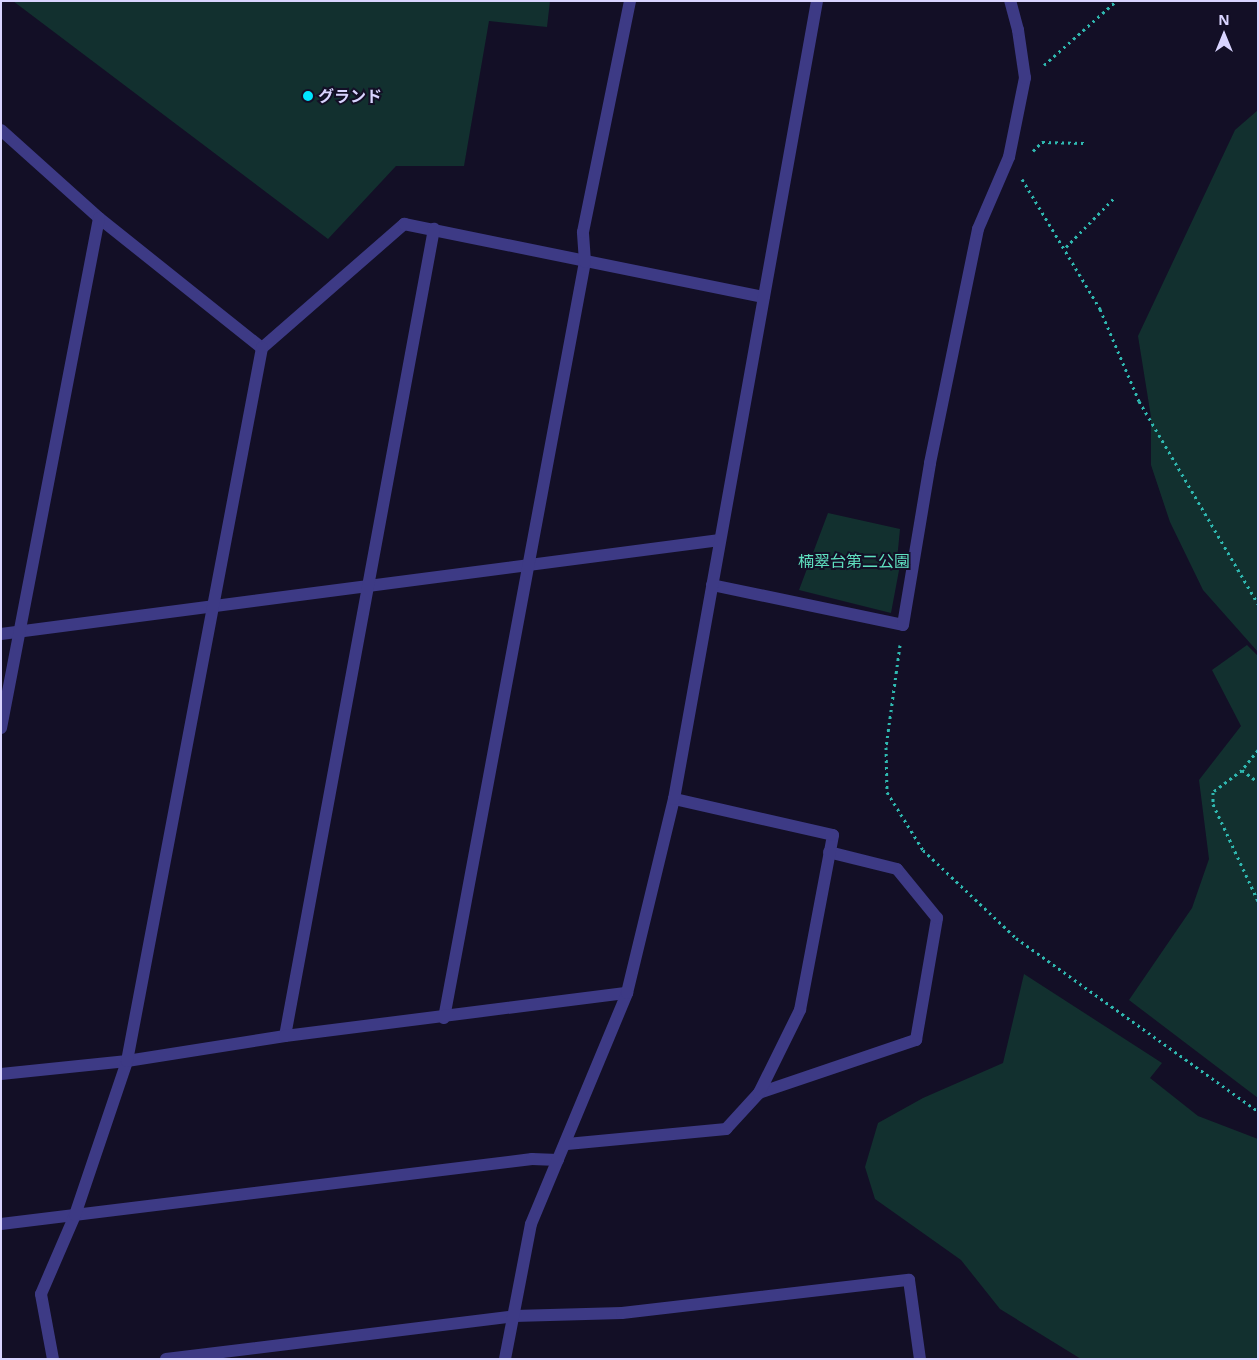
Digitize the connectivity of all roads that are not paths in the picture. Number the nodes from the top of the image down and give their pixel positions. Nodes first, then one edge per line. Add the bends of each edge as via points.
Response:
1 (630, 1) edge
2 (817, 1) edge
3 (1010, 1) edge
4 (1, 130) edge
5 (98, 218) junction
6 (434, 230) junction
7 (585, 262) junction
8 (764, 297) junction
9 (262, 348) junction
10 (720, 540) junction
11 (528, 565) junction
12 (712, 585) junction
13 (369, 586) junction
14 (212, 606) junction
15 (20, 632) junction
16 (1, 634) edge
17 (1, 728) edge
18 (674, 799) junction
19 (829, 852) junction
20 (627, 993) junction
21 (444, 1018) junction
22 (285, 1036) junction
23 (127, 1061) junction
24 (1, 1074) edge
25 (759, 1093) junction
26 (566, 1144) junction
27 (558, 1160) junction
28 (75, 1215) junction
29 (1, 1224) edge
30 (514, 1316) junction
31 (53, 1359) edge
32 (166, 1359) edge
33 (505, 1359) edge
34 (920, 1359) edge

1 - 7 street via 583,232
2 - 8 street
3 - 12 street via 1025,78 1012,162 978,230 930,463 903,625
4 - 5 street
5 - 9 street
5 - 15 street
6 - 7 street
6 - 9 street via 404,224
6 - 13 street
7 - 8 street
7 - 11 street
8 - 10 street
9 - 14 street
10 - 11 street
10 - 12 street
11 - 13 street
11 - 21 street
12 - 18 street
13 - 14 street
13 - 22 street
14 - 15 street
14 - 23 street
15 - 16 street
15 - 17 street
18 - 19 street via 833,834
18 - 20 street
19 - 25 street via 800,1010
19 - 25 street via 897,870 938,918 916,1040
20 - 21 street
20 - 26 street
21 - 22 street
22 - 23 street
23 - 24 street
23 - 28 street
25 - 26 street via 726,1129
26 - 27 street
27 - 28 street via 532,1159
27 - 30 street via 531,1224
28 - 29 street
28 - 31 street via 42,1294
30 - 32 street
30 - 33 street
30 - 34 street via 622,1313 909,1280

